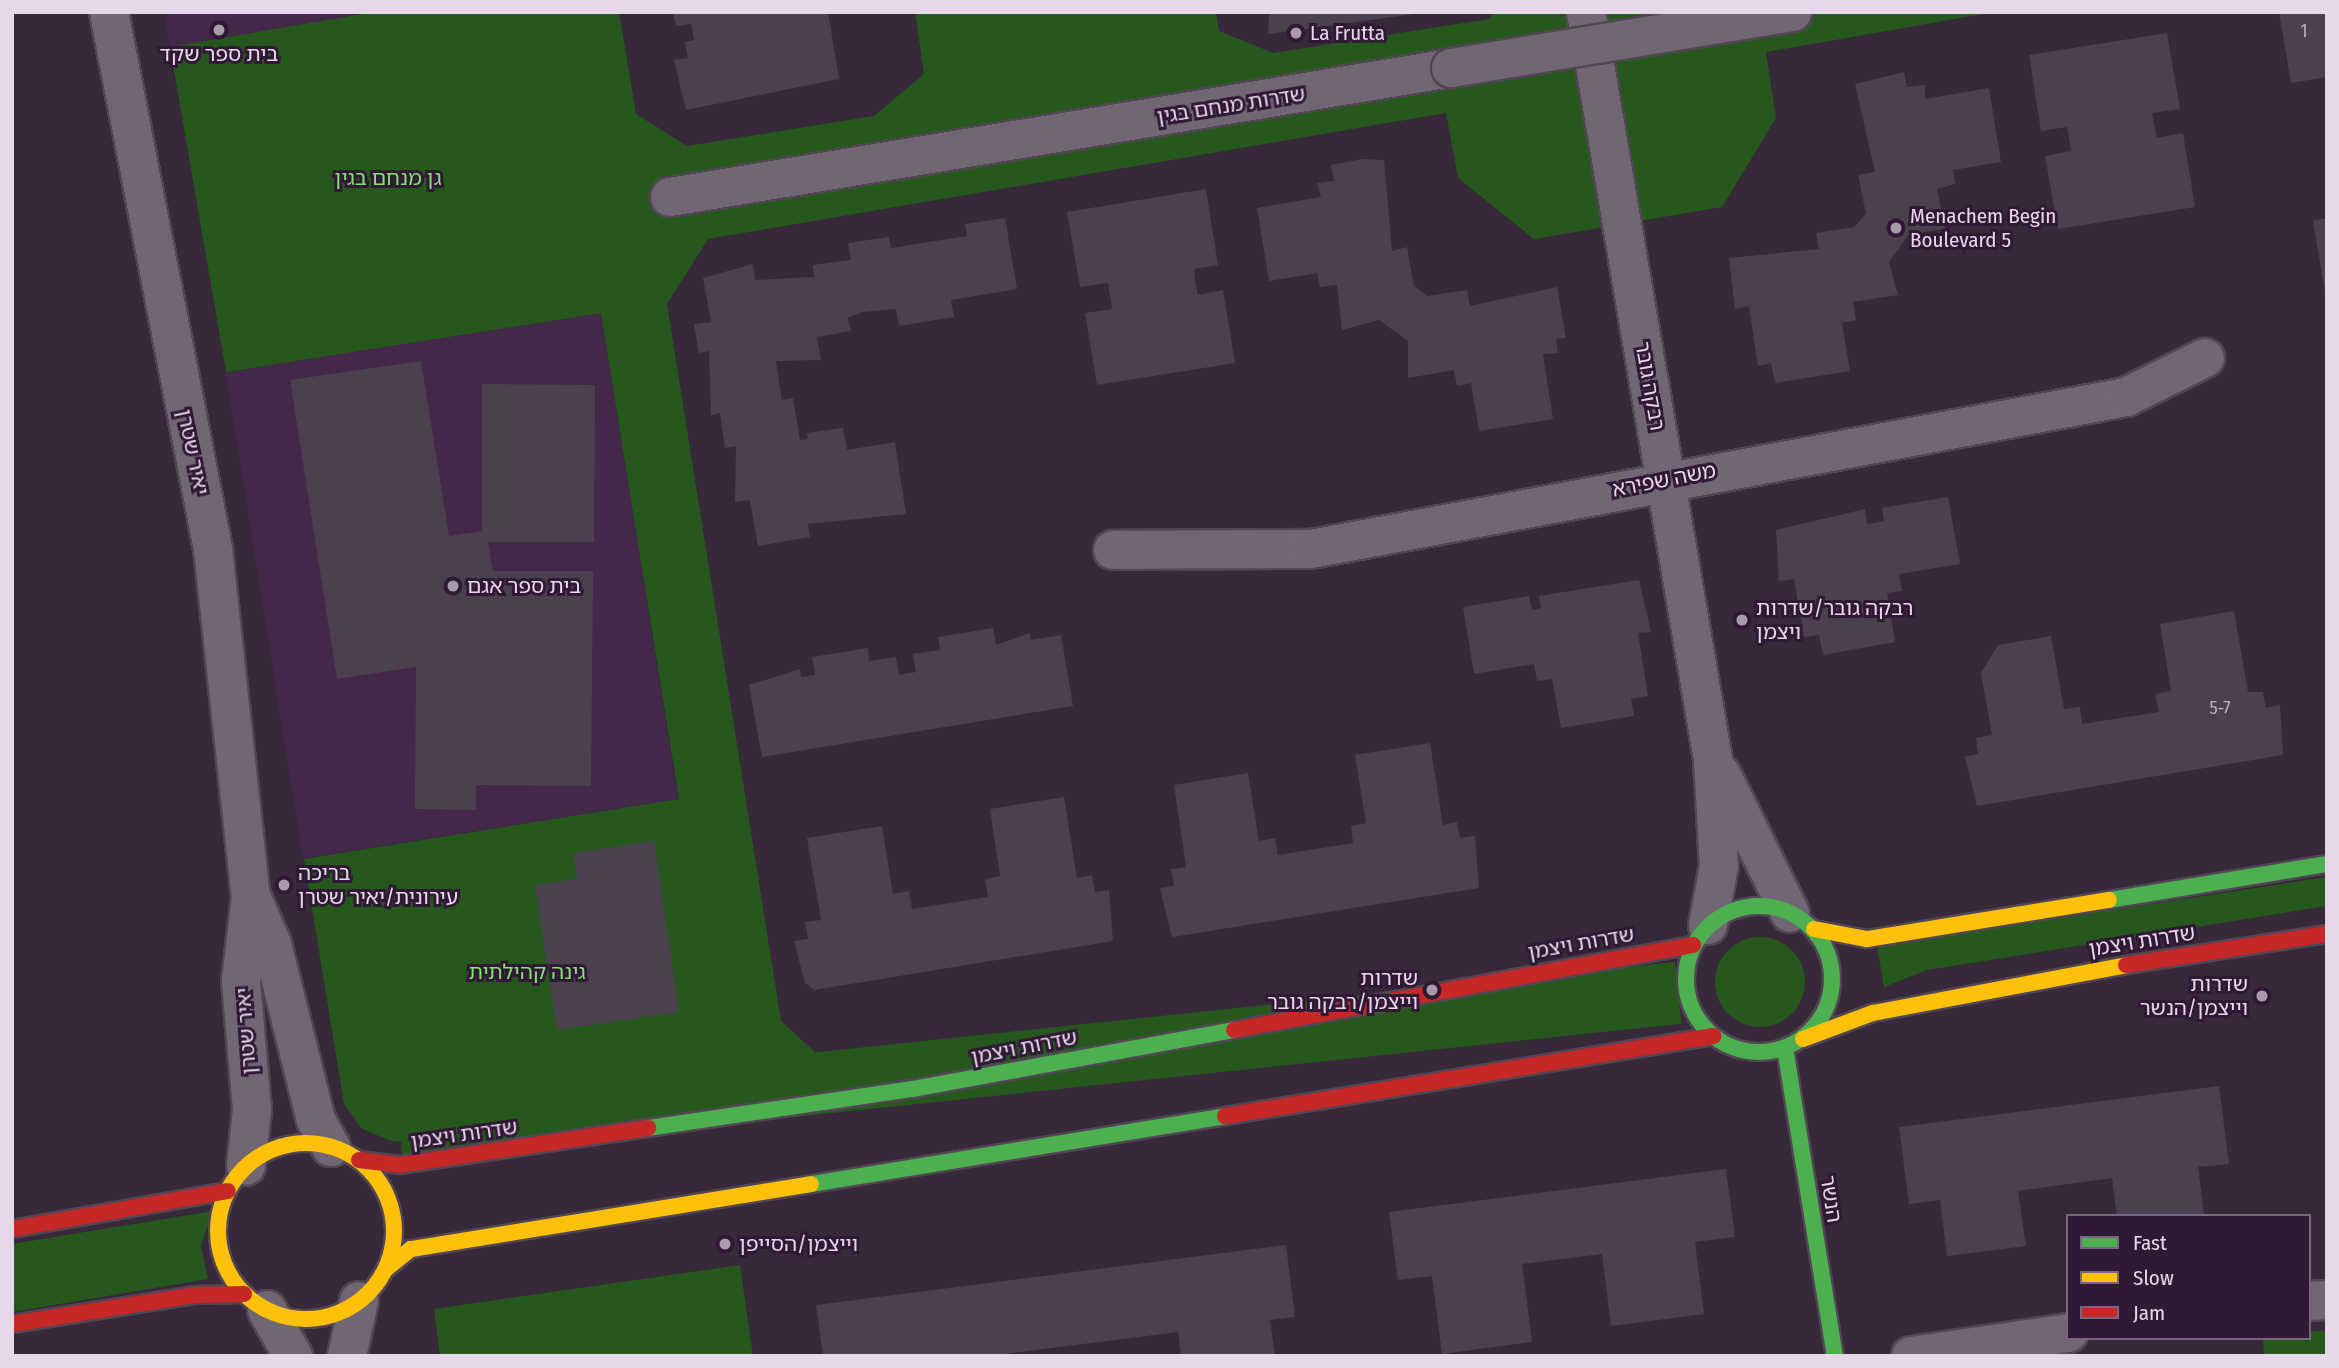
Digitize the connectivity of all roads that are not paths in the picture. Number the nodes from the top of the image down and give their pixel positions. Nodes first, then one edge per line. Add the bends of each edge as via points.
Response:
1 (109, 12) edge
2 (1586, 12) edge
3 (1792, 12) edge
4 (670, 197) dead end
5 (2206, 358) dead end
6 (1666, 479) junction
7 (1113, 550) dead end
8 (1713, 760) junction
9 (2327, 864) edge
10 (251, 896) junction
11 (1802, 921) junction
12 (2327, 934) edge
13 (1700, 935) junction
14 (1713, 1037) junction
15 (1803, 1039) junction
16 (1785, 1048) junction
17 (345, 1153) junction
18 (237, 1178) junction
19 (12, 1229) edge
20 (386, 1269) junction
21 (359, 1301) junction
22 (255, 1302) junction
23 (12, 1324) edge
24 (2066, 1333) edge
25 (293, 1356) edge
26 (347, 1356) edge
27 (1835, 1356) edge
28 (1911, 1356) edge

1 - 10 street, יאיר שטרן via 213,550
2 - 6 street, רבקה גובר
3 - 4 street, שדרות מנחם בגין, bridge
5 - 6 street, משה שפירא via 2126,397
6 - 7 street, משה שפירא via 1311,549
6 - 8 street, רבקה גובר
8 - 11 street, רבקה גובר
8 - 13 street, רבקה גובר via 1719,866
9 - 11 street via 1867,939
10 - 17 street, יאיר שטרן via 272,944 316,1120
10 - 18 street, יאיר שטרן via 241,981 252,1110
11 - 13 street via 1754,905
11 - 15 street via 1832,965 1833,986 1828,1006
12 - 15 street, שדרות ויצמן via 1997,985 1873,1013
13 - 14 street via 1686,995
13 - 17 street, שדרות ויצמן via 914,1089 400,1165
14 - 16 street via 1760,1053
14 - 20 street via 411,1249
15 - 16 street
16 - 27 street, הנשר
17 - 18 street via 272,1150
17 - 20 street via 380,1182 392,1210 394,1240
18 - 19 street
18 - 22 street via 219,1245
20 - 21 street
21 - 22 street via 322,1318
21 - 26 street
22 - 23 street via 196,1295
22 - 25 street
24 - 28 street

